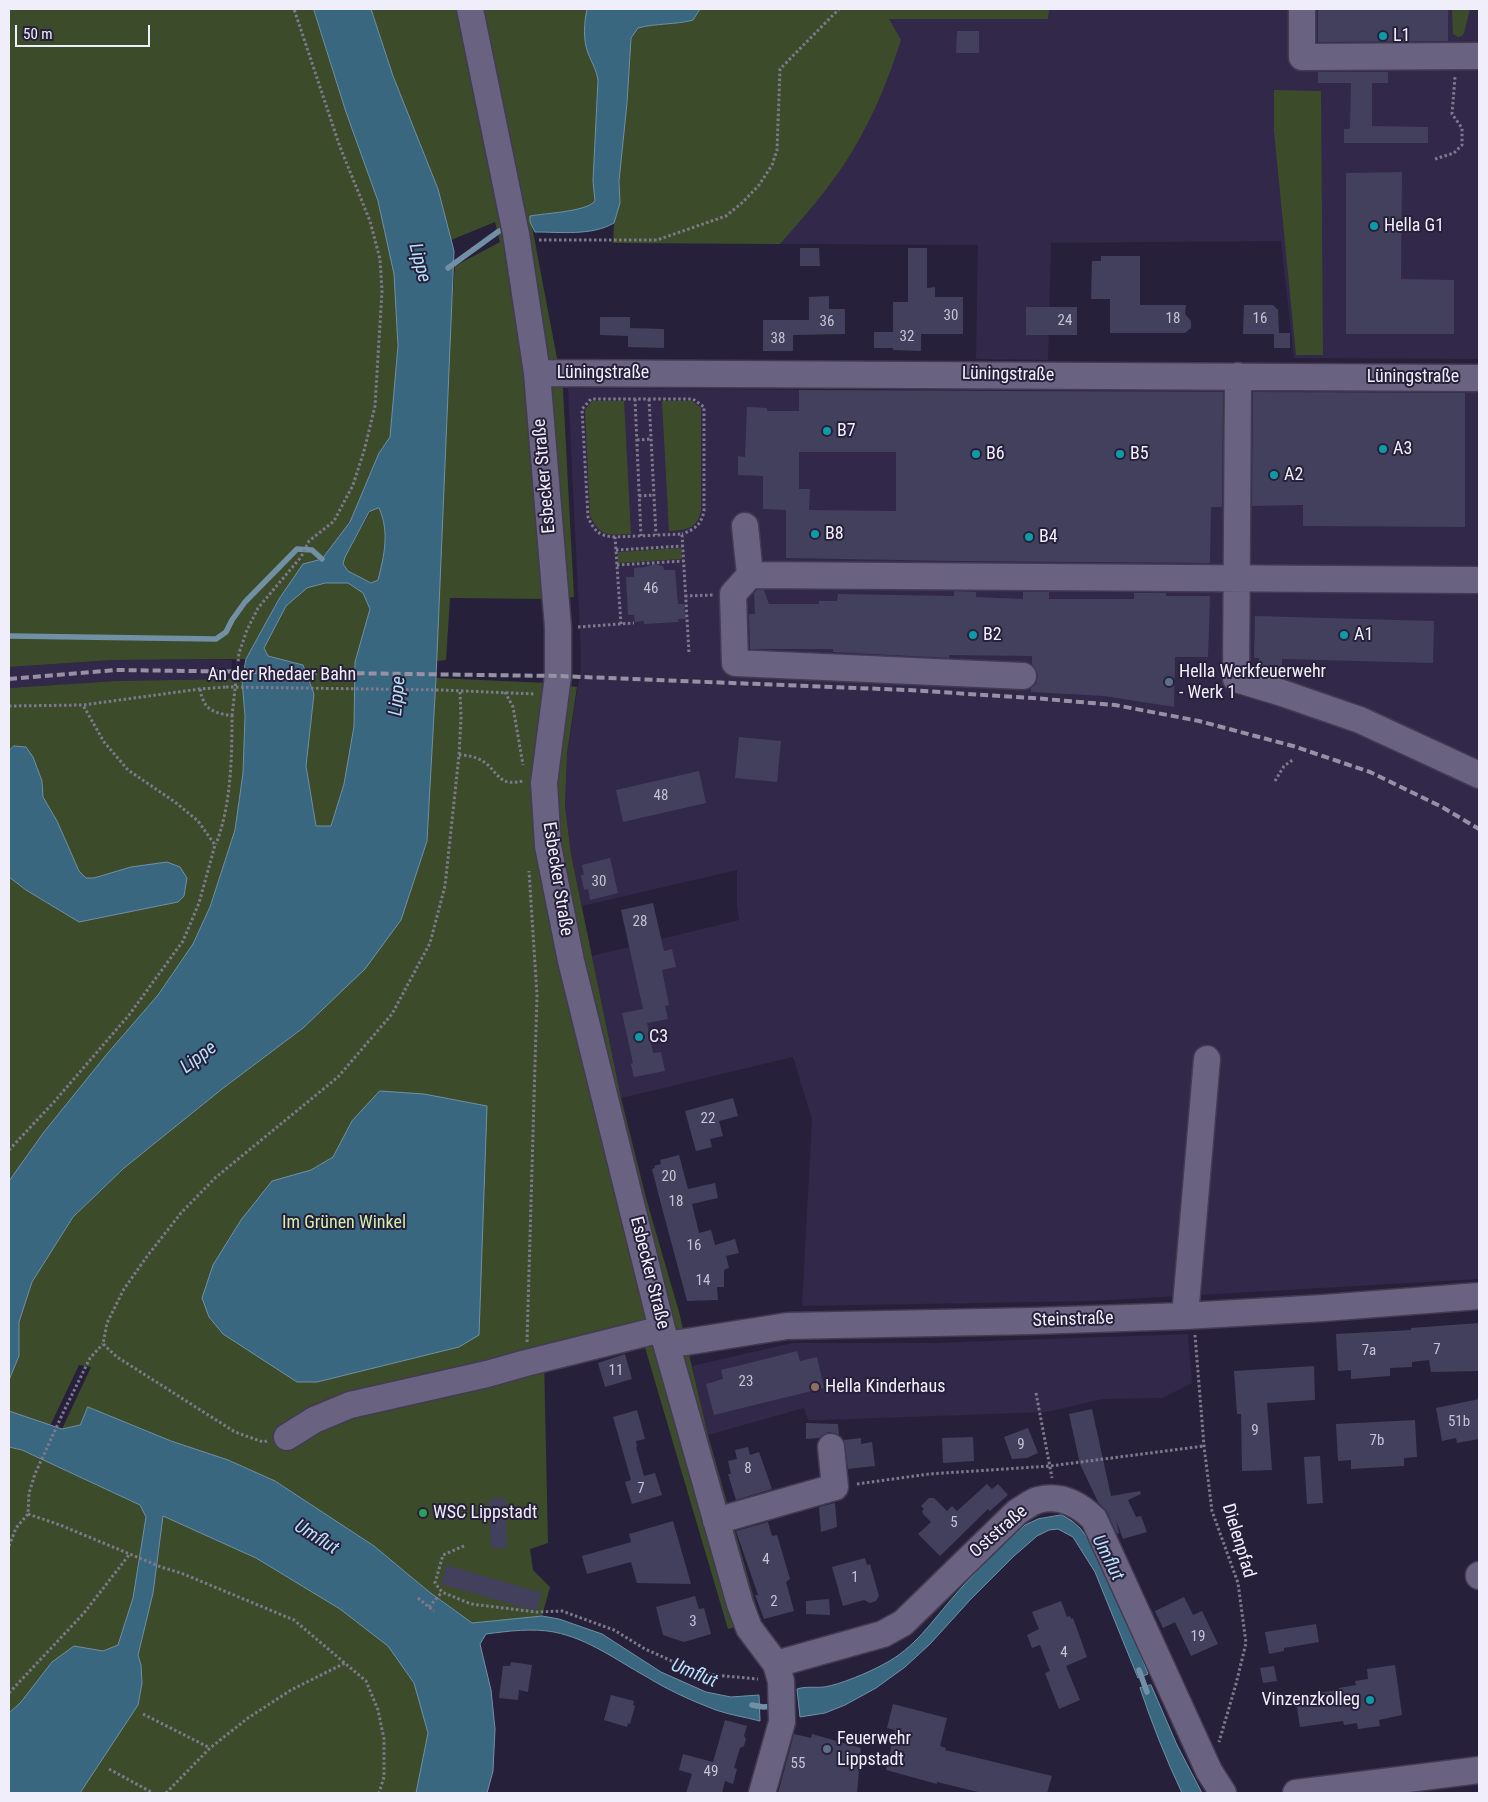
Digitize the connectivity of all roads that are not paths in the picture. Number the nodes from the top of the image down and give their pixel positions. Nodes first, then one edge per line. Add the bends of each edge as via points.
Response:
1 (470, 9) edge
2 (1302, 9) edge
3 (1468, 56) edge
4 (537, 373) junction
5 (1238, 376) junction
6 (1479, 378) edge
7 (745, 526) dead end
8 (750, 575) junction
9 (1237, 579) junction
10 (1476, 580) dead end
11 (1023, 676) dead end
12 (1479, 775) edge
13 (1207, 1059) dead end
14 (1479, 1296) edge
15 (1189, 1315) junction
16 (664, 1337) junction
17 (287, 1437) road end
18 (831, 1447) dead end
19 (716, 1521) junction
20 (778, 1673) junction
21 (1479, 1770) edge
22 (762, 1793) edge
23 (1223, 1793) edge
24 (1296, 1793) edge

1 - 4 street, Esbecker Straße via 515,230
2 - 3 street via 1302,57
4 - 5 street, Lüningstraße
4 - 16 street, Esbecker Straße via 558,627 558,676 556,695 532,784 571,960
5 - 6 street, Lüningstraße
5 - 9 street
7 - 8 street
8 - 9 street
8 - 11 street via 733,594 735,664
9 - 10 street
9 - 12 street via 1236,679 1360,720
13 - 15 street
14 - 15 street, Steinstraße
15 - 16 street, Steinstraße via 1033,1322 787,1326
16 - 17 street, Steinstraße via 526,1363 350,1406 314,1420
16 - 19 street, Esbecker Straße
18 - 19 street via 835,1487
19 - 20 street, Esbecker Straße via 749,1628
20 - 22 street via 782,1722
20 - 23 street, Oststraße via 883,1634 903,1623 1018,1512 1037,1500 1056,1498 1068,1501 1083,1508 1094,1519 1209,1771
21 - 24 street

